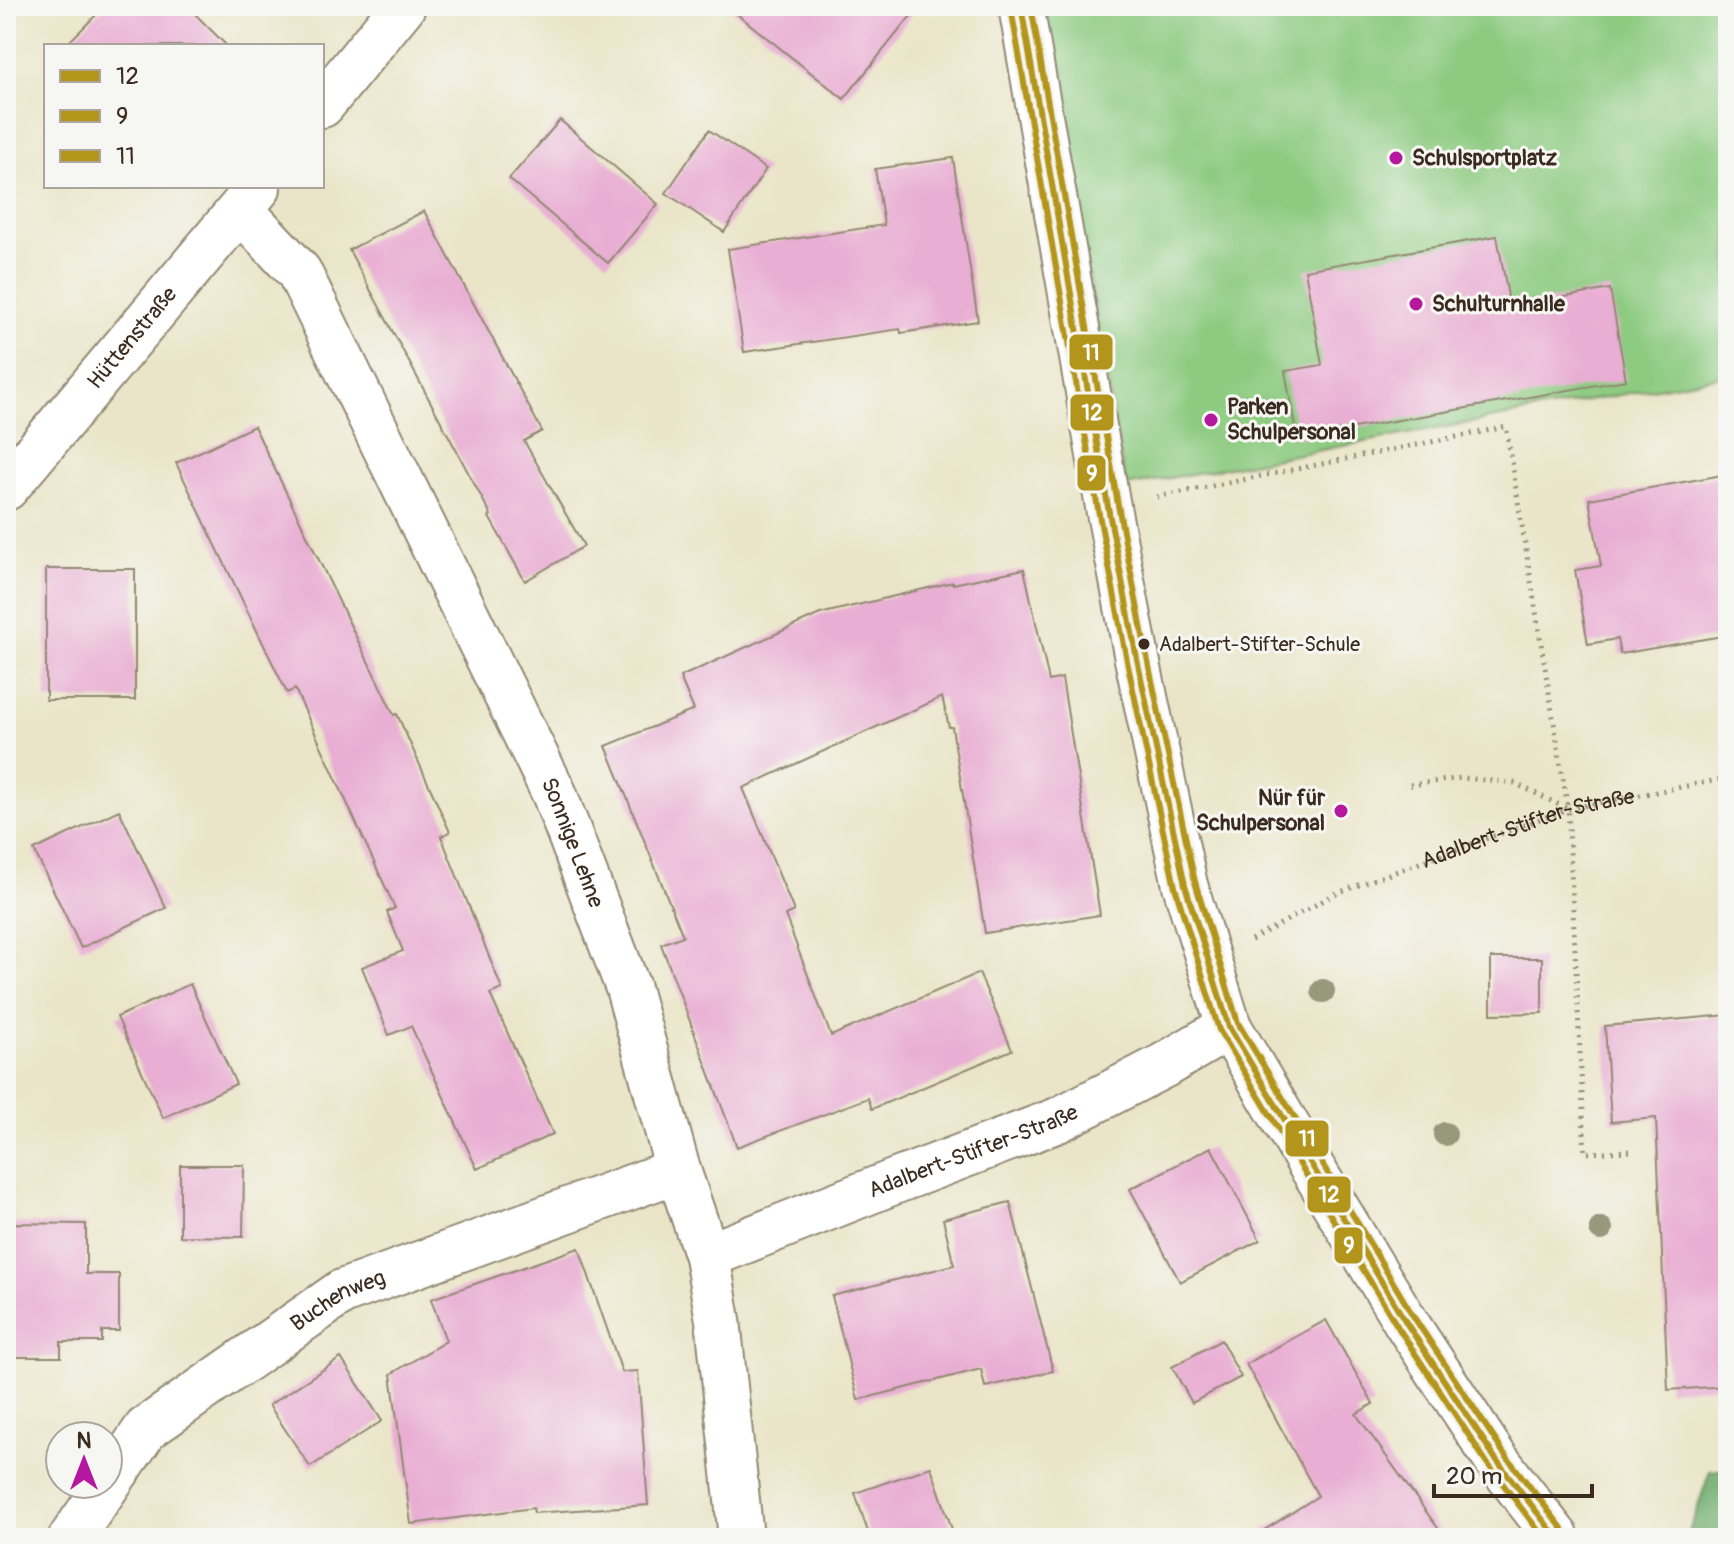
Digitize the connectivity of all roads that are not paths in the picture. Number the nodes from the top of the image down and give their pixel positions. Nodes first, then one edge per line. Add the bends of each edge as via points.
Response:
1 (403, 6) edge
2 (1021, 6) edge
3 (324, 103) edge
4 (250, 198) edge
5 (6, 488) edge
6 (1229, 1027) junction
7 (678, 1170) junction
8 (707, 1256) junction
9 (71, 1538) edge
10 (741, 1538) edge
11 (1557, 1538) edge

1 - 3 street
2 - 6 street via 1137,659 1182,870
4 - 5 street, Hüttenstraße
4 - 7 street, Sonnige Lehne via 299,272 554,793 628,988
6 - 8 street, Adalbert-Stifter-Straße via 1058,1120
6 - 11 street via 1407,1324 1495,1458
7 - 8 street, Sonnige Lehne
7 - 9 street, Buchenweg via 342,1292 146,1429
8 - 10 street, Sonnige Lehne

